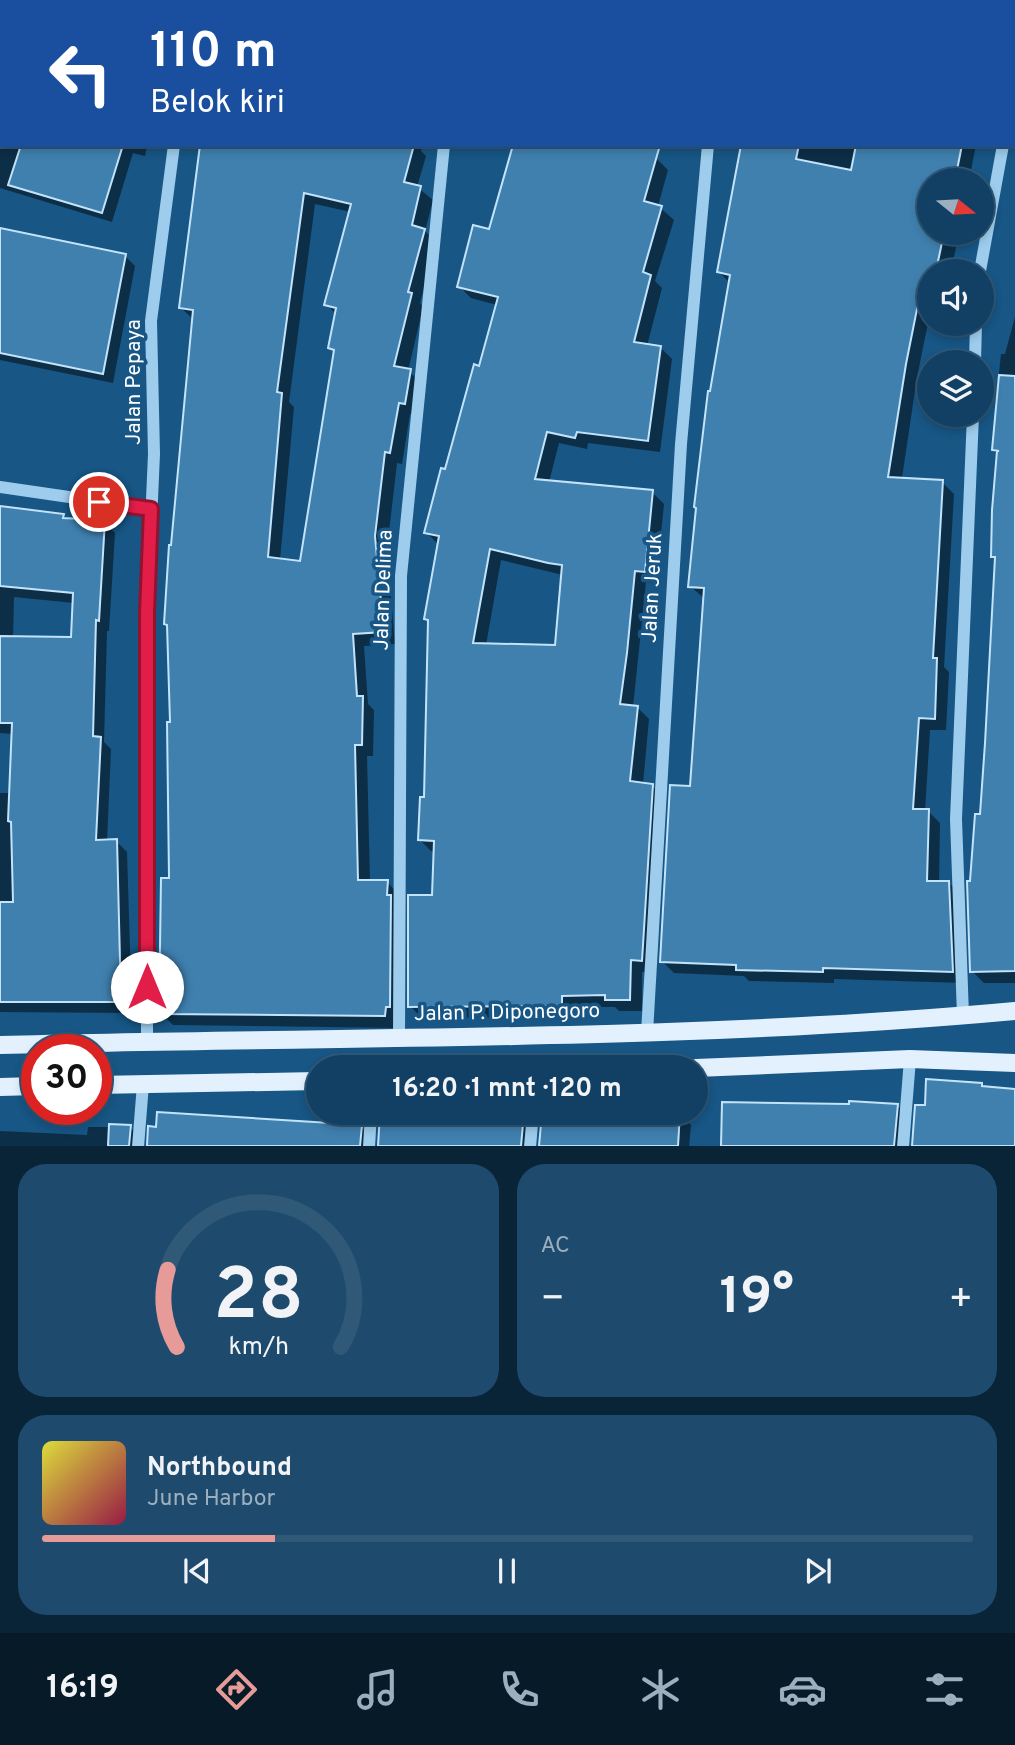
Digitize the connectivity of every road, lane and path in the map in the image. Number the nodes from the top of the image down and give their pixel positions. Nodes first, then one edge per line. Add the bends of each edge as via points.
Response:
1 (174, 147) edge
2 (444, 147) edge
3 (708, 147) edge
4 (1003, 147) edge
5 (982, 259) edge
6 (972, 427) edge
7 (0, 487) edge
8 (151, 509) junction
9 (1015, 1011) edge
10 (963, 1016) junction
11 (647, 1033) junction
12 (398, 1038) junction
13 (147, 1041) junction
14 (0, 1045) edge
15 (910, 1059) junction
16 (1015, 1063) edge
17 (708, 1067) edge
18 (306, 1081) edge
19 (143, 1084) junction
20 (112, 1085) edge
21 (21, 1086) edge
22 (0, 1087) edge
23 (370, 1125) edge
24 (532, 1125) edge
25 (138, 1146) edge
26 (369, 1146) edge
27 (530, 1146) edge
28 (903, 1146) edge

1 - 8 street, Jalan Pepaya via 150,321
2 - 12 street, Jalan Delima via 401,576
3 - 11 street, Jalan Jeruk via 681,444
4 - 5 street
6 - 10 street via 956,820
7 - 8 street
8 - 13 street, Jalan Pepaya
9 - 10 main road, Jalan P. Diponegoro
10 - 11 main road, Jalan P. Diponegoro
11 - 12 main road, Jalan P. Diponegoro
12 - 13 main road, Jalan P. Diponegoro
13 - 14 main road, Jalan P. Diponegoro
15 - 16 main road
15 - 17 main road
15 - 28 street
18 - 19 main road
19 - 20 main road
19 - 25 street
21 - 22 main road
23 - 26 street
24 - 27 street

